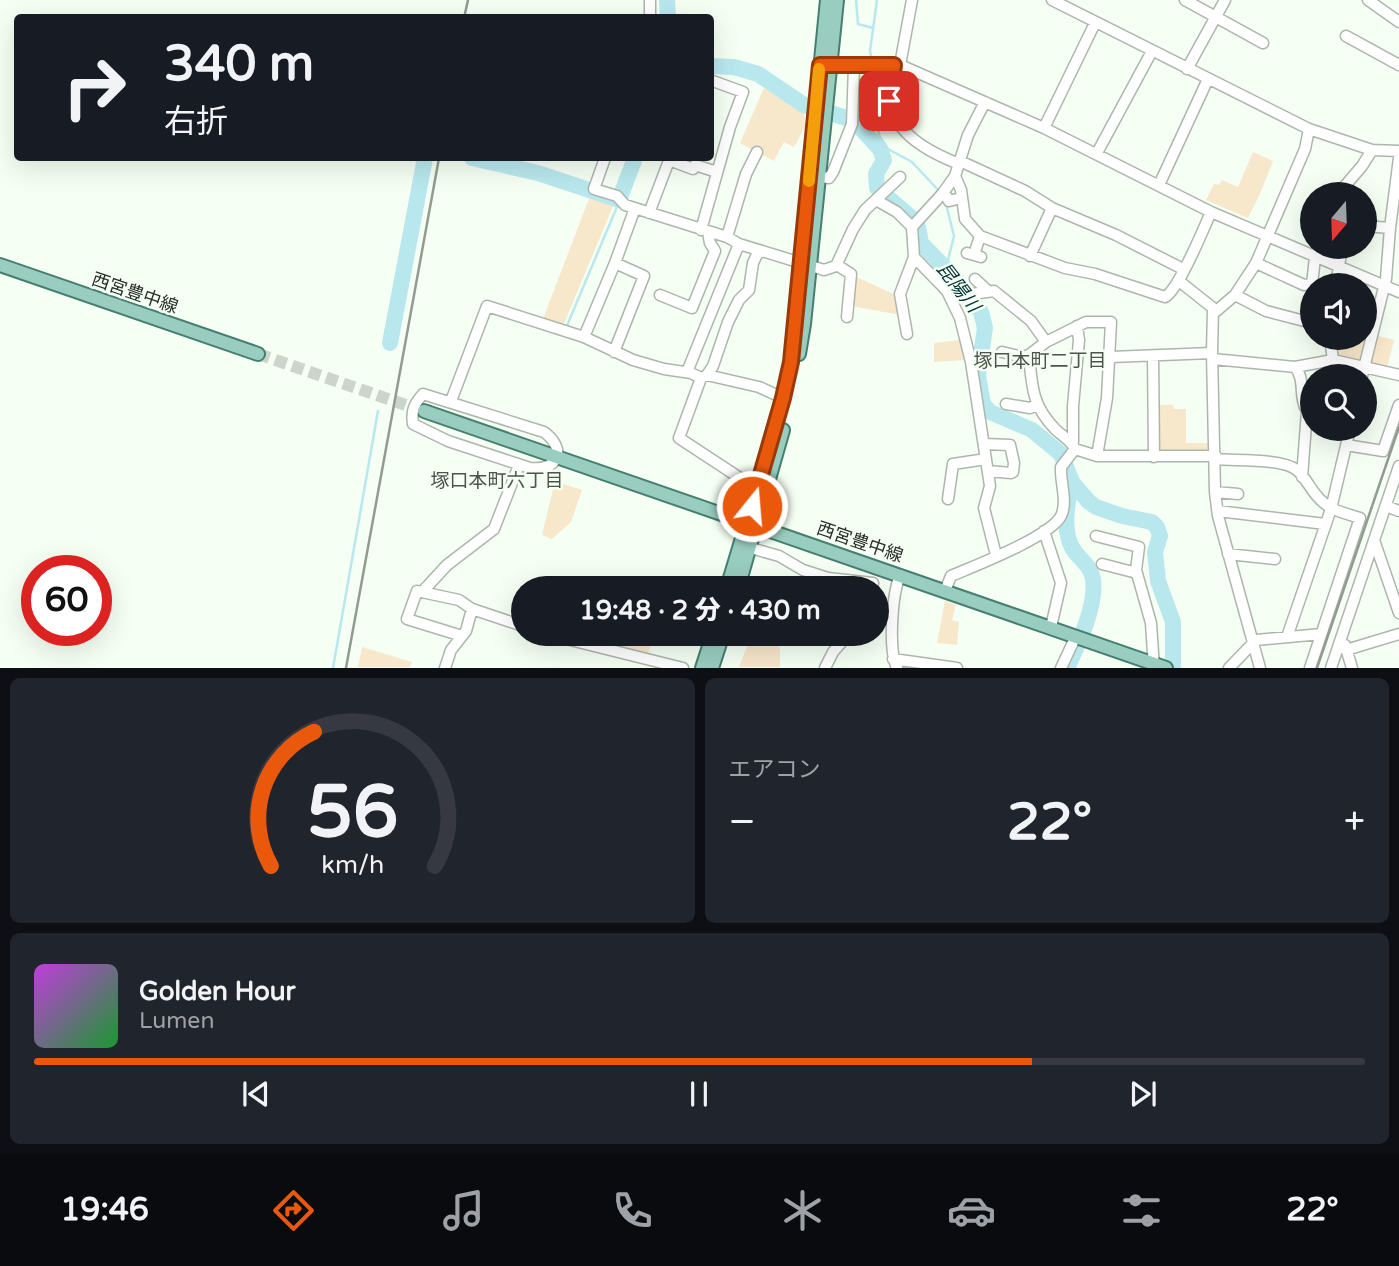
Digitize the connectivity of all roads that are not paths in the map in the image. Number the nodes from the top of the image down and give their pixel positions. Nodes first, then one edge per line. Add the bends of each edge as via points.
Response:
1 (827, 0) edge
2 (837, 0) edge
3 (912, 0) edge
4 (1052, 0) edge
5 (1185, 0) edge
6 (1225, 0) edge
7 (1368, 0) edge
8 (1069, 4) edge
9 (1216, 15) junction
10 (1399, 22) edge
11 (1096, 23) junction
12 (1346, 36) dead end
13 (1263, 43) dead end
14 (1152, 51) junction
15 (825, 65) junction
16 (897, 65) junction
17 (1399, 65) edge
18 (854, 67) junction
19 (1187, 69) junction
20 (1208, 79) junction
21 (714, 81) edge
22 (985, 102) junction
23 (820, 111) junction
24 (1044, 128) junction
25 (1309, 129) junction
26 (1372, 150) junction
27 (1399, 150) edge
28 (757, 152) dead end
29 (1097, 153) junction
30 (1399, 158) edge
31 (604, 161) edge
32 (668, 161) edge
33 (674, 161) edge
34 (960, 162) junction
35 (718, 172) junction
36 (955, 176) junction
37 (818, 177) junction
38 (900, 177) dead end
39 (1348, 182) edge
40 (1159, 185) junction
41 (943, 194) junction
42 (880, 196) junction
43 (961, 198) junction
44 (635, 208) junction
45 (1052, 208) junction
46 (1211, 212) junction
47 (649, 213) junction
48 (914, 225) junction
49 (704, 231) junction
50 (1393, 231) edge
51 (980, 236) junction
52 (727, 237) junction
53 (1268, 237) junction
54 (739, 244) junction
55 (760, 250) junction
56 (1300, 252) edge
57 (974, 255) dead end
58 (1030, 256) junction
59 (914, 257) junction
60 (1312, 259) edge
61 (1317, 259) edge
62 (1340, 259) edge
63 (1256, 263) junction
64 (615, 264) junction
65 (0, 265) edge
66 (806, 265) junction
67 (837, 265) junction
68 (1339, 268) junction
69 (1184, 270) junction
70 (1338, 273) edge
71 (975, 279) dead end
72 (1179, 281) junction
73 (1384, 287) junction
74 (988, 291) junction
75 (1399, 292) edge
76 (660, 295) dead end
77 (1236, 295) junction
78 (950, 297) junction
79 (1377, 308) edge
80 (1214, 313) junction
81 (847, 317) dead end
82 (1300, 320) edge
83 (1077, 327) junction
84 (907, 334) dead end
85 (584, 337) junction
86 (1046, 342) junction
87 (1332, 350) edge
88 (614, 352) junction
89 (1002, 352) dead end
90 (258, 354) tunnel mouth
91 (1029, 355) junction
92 (1111, 356) junction
93 (1153, 356) junction
94 (1212, 356) junction
95 (1333, 360) junction
96 (1344, 364) edge
97 (1295, 367) junction
98 (687, 372) junction
99 (1377, 373) edge
100 (1399, 375) edge
101 (704, 376) junction
102 (783, 398) junction
103 (451, 401) junction
104 (1006, 404) dead end
105 (1038, 405) junction
106 (1399, 405) edge
107 (424, 411) tunnel mouth
108 (1347, 441) edge
109 (984, 444) junction
110 (1346, 445) junction
111 (1073, 449) junction
112 (556, 456) junction
113 (1097, 456) junction
114 (1154, 457) junction
115 (1216, 458) junction
116 (986, 459) junction
117 (519, 465) junction
118 (1399, 466) edge
119 (988, 471) junction
120 (1303, 477) junction
121 (757, 487) junction
122 (1216, 492) junction
123 (1238, 494) dead end
124 (948, 499) dead end
125 (1386, 506) junction
126 (1331, 509) junction
127 (1218, 511) junction
128 (1399, 511) edge
129 (752, 524) junction
130 (1325, 524) junction
131 (1044, 531) junction
132 (1096, 536) dead end
133 (1374, 540) junction
134 (751, 548) junction
135 (1228, 554) junction
136 (996, 555) junction
137 (1275, 559) dead end
138 (1102, 564) dead end
139 (880, 568) junction
140 (1137, 573) junction
141 (900, 575) junction
142 (732, 576) edge
143 (742, 576) edge
144 (822, 576) edge
145 (876, 576) edge
146 (946, 591) junction
147 (425, 592) junction
148 (472, 609) junction
149 (1399, 612) edge
150 (511, 622) edge
151 (1051, 627) junction
152 (1321, 634) junction
153 (1399, 634) edge
154 (462, 636) junction
155 (1342, 636) junction
156 (1079, 637) junction
157 (1287, 637) junction
158 (1252, 643) junction
159 (596, 646) edge
160 (709, 646) edge
161 (719, 646) edge
162 (838, 646) edge
163 (1346, 650) junction
164 (895, 663) edge
165 (1158, 666) edge
166 (445, 667) edge
167 (683, 667) edge
168 (702, 667) edge
169 (712, 667) edge
170 (825, 667) edge
171 (957, 667) edge
172 (1061, 667) edge
173 (1229, 667) edge
174 (1260, 667) edge
175 (1310, 667) edge
176 (1331, 667) edge
177 (1352, 667) edge

1 - 15 main road
2 - 15 main road
3 - 16 street
4 - 8 street
5 - 9 street
6 - 9 street
7 - 10 street
8 - 11 street
9 - 13 street
9 - 19 street
11 - 14 street
11 - 24 street
12 - 17 street
14 - 19 street
14 - 29 street
15 - 18 street
15 - 23 main road
16 - 18 street
16 - 22 street
16 - 34 street via 890,103 900,128
18 - 37 street via 853,121 830,178
19 - 20 street
20 - 25 street
20 - 40 street
21 - 35 street via 743,92
22 - 24 street
22 - 34 street
23 - 37 main road
23 - 66 main road
24 - 29 street
25 - 26 street
25 - 53 street
26 - 27 street
26 - 39 street
28 - 52 street
29 - 40 street
30 - 50 street
31 - 44 street via 594,189
32 - 47 street
33 - 35 street
34 - 36 street
34 - 45 street
35 - 49 street
36 - 41 street
36 - 43 street
37 - 66 main road
38 - 42 street
40 - 46 street
41 - 43 street via 949,201
41 - 48 street
42 - 48 street
42 - 67 street via 858,221
43 - 51 street via 965,219
44 - 47 street
44 - 64 street
45 - 58 street
45 - 69 street
46 - 53 street
46 - 69 street
47 - 49 street
48 - 59 street
49 - 52 street
49 - 76 street via 715,251 692,308
50 - 73 street
51 - 57 street
51 - 58 street
52 - 54 street
53 - 56 street
53 - 63 street
54 - 55 street
54 - 98 street
55 - 66 street
55 - 101 street via 748,290 728,321 719,354
58 - 72 street via 1165,297
59 - 78 street
59 - 84 street via 900,293
60 - 63 street via 1312,284 1304,285
61 - 68 street
62 - 68 street
63 - 77 street
64 - 85 street
64 - 88 street via 644,276
65 - 90 main road, 西宮豊中線
66 - 67 street via 828,270
66 - 102 main road
66 - 129 main road via 804,324 794,388
67 - 81 street via 851,274
68 - 70 street
68 - 73 street
69 - 72 street
71 - 74 street
72 - 80 street via 1213,307
73 - 75 street
73 - 79 street
74 - 78 street
74 - 86 street via 1031,321
77 - 80 street
77 - 82 street via 1266,311
78 - 109 street via 965,334
80 - 94 street
83 - 86 street
83 - 92 street via 1086,322 1111,322
83 - 111 street
85 - 88 street
85 - 103 street via 488,306
86 - 91 street
87 - 95 street
88 - 98 street
89 - 91 street
91 - 105 street
92 - 93 street
92 - 113 street
93 - 94 street
93 - 114 street
94 - 97 street
94 - 115 street
95 - 96 street
95 - 97 street
97 - 120 street via 1307,411
98 - 101 street
99 - 100 street
101 - 102 street via 759,387
101 - 121 street via 679,438
102 - 121 main road
103 - 112 street via 544,432 554,440
103 - 117 street via 423,394 415,402 414,424
104 - 105 street
105 - 111 street
106 - 110 street via 1383,451
107 - 112 main road, 西宮豊中線
108 - 110 street
109 - 116 street
109 - 119 street via 1010,445 1014,464 1011,473
110 - 126 street
111 - 113 street
111 - 131 street via 1062,464 1061,514
112 - 117 street via 544,470
112 - 129 main road, 西宮豊中線
113 - 114 street
114 - 115 street
115 - 120 street via 1285,465
115 - 122 street
116 - 119 street
116 - 124 street via 953,464
117 - 147 street via 494,529 447,565
118 - 125 street
119 - 136 street via 990,486 984,508
120 - 126 street
121 - 129 main road
122 - 123 street
122 - 127 street
125 - 128 street
125 - 133 street
126 - 130 street
126 - 152 street via 1360,518
127 - 130 street
127 - 135 street
129 - 134 main road
129 - 139 main road, 西宮豊中線
129 - 142 main road
130 - 157 street
131 - 136 street
131 - 151 street via 1061,583
132 - 140 street via 1139,547
133 - 149 street
133 - 155 street
134 - 143 main road
134 - 144 street
135 - 137 street
135 - 158 street
136 - 146 street via 951,576
138 - 140 street
139 - 141 main road, 西宮豊中線
139 - 145 street
140 - 165 street
141 - 146 main road, 西宮豊中線
141 - 164 street
146 - 151 main road, 西宮豊中線
147 - 148 street via 459,600
147 - 154 street via 417,591 407,618
148 - 150 street
148 - 154 street
151 - 156 main road, 西宮豊中線
152 - 157 street
152 - 175 street
153 - 163 street
154 - 166 street
155 - 163 street
155 - 176 street
156 - 165 main road, 西宮豊中線
156 - 172 street
157 - 158 street
158 - 173 street
158 - 174 street
159 - 167 street
160 - 168 main road
161 - 169 main road
162 - 170 street
163 - 177 street
164 - 171 street

